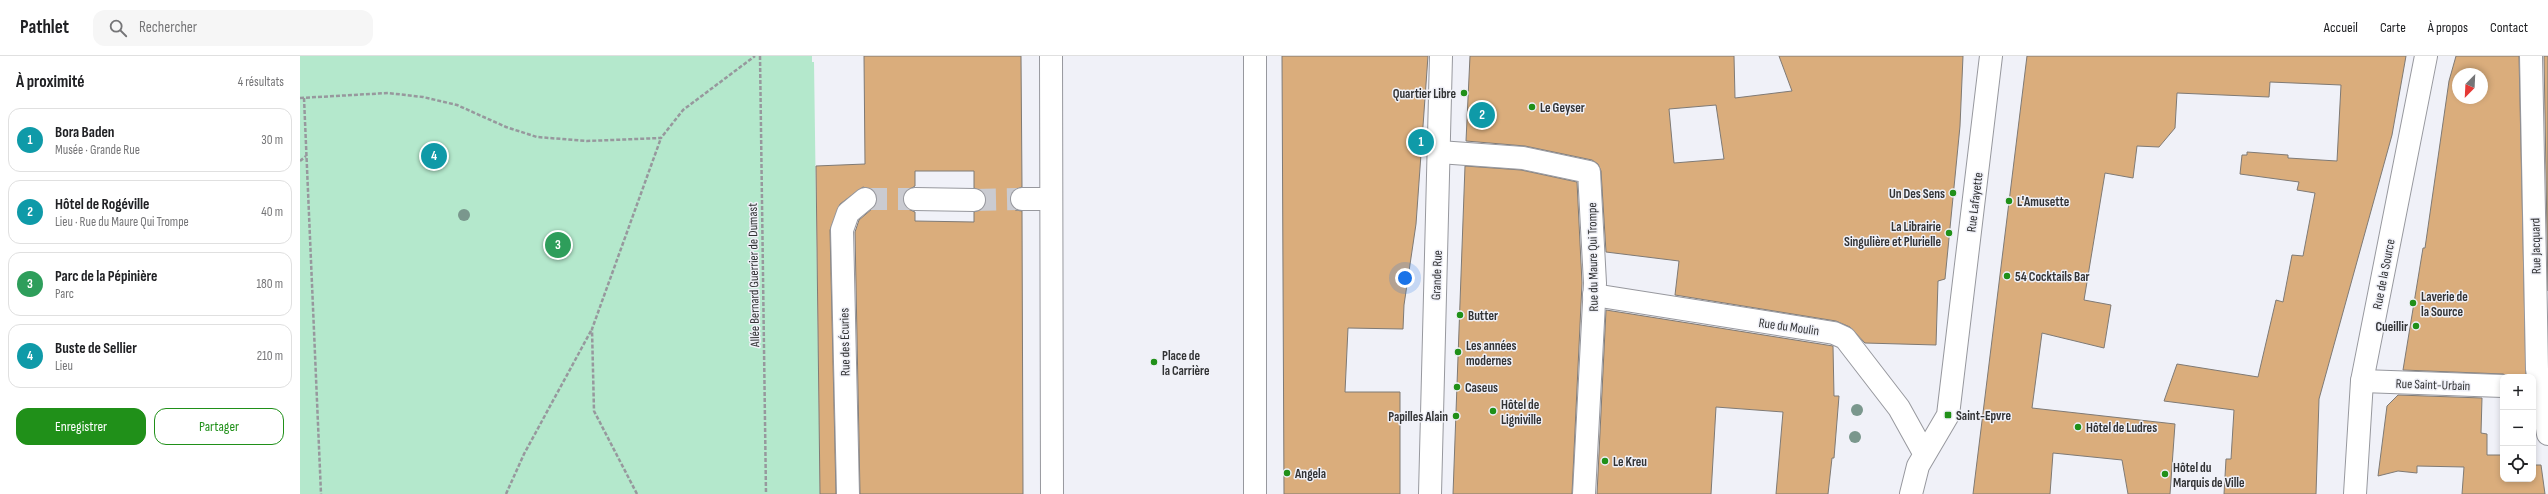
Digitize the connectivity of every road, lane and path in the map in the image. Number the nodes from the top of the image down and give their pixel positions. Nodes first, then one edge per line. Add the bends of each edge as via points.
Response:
1 (754, 56) edge
2 (760, 56) edge
3 (1051, 56) edge
4 (1255, 56) edge
5 (1441, 56) edge
6 (1991, 56) edge
7 (2426, 56) edge
8 (2531, 56) edge
9 (300, 98) edge
10 (304, 98) junction
11 (661, 138) junction
12 (1439, 152) junction
13 (307, 156) junction
14 (300, 161) edge
15 (915, 199) tunnel mouth
16 (1051, 199) junction
17 (865, 200) tunnel mouth
18 (974, 200) tunnel mouth
19 (1022, 200) tunnel mouth
20 (1594, 295) junction
21 (592, 329) junction
22 (2536, 374) edge
23 (2362, 382) junction
24 (2500, 386) edge
25 (2536, 387) edge
26 (2548, 434) edge
27 (1924, 453) junction
28 (321, 494) edge
29 (506, 494) edge
30 (637, 494) edge
31 (766, 494) edge
32 (848, 494) edge
33 (1052, 494) edge
34 (1255, 494) edge
35 (1430, 494) edge
36 (1584, 494) edge
37 (1911, 494) edge
38 (2355, 494) edge

1 - 11 path via 683,110
2 - 31 path, Allée Bernard Guerrier de Dumast
3 - 16 street
4 - 34 street
5 - 12 street, Grande Rue
6 - 27 street, Rue Lafayette via 1948,415
7 - 23 street, Rue de la Source
8 - 22 street, Rue Jacquard
9 - 10 path
10 - 11 path via 388,93 423,97 457,105 538,138
10 - 13 path
11 - 21 path
12 - 20 street, Rue du Maure Qui Trompe via 1523,158 1589,172 1595,249
12 - 35 street, Grande Rue
13 - 14 path
13 - 28 path
15 - 18 street
16 - 19 street
16 - 33 street
17 - 32 street, Rue des Écuries via 848,213 842,230
20 - 27 street, Rue du Moulin via 1834,333 1845,338 1899,408
20 - 36 street, Rue du Maure Qui Trompe
21 - 29 path via 524,454
21 - 30 path via 594,411
23 - 24 street, Rue Saint-Urbain
23 - 38 street, Rue de la Source
25 - 26 street, Rue Jacquard
27 - 37 street, Rue Lafayette

